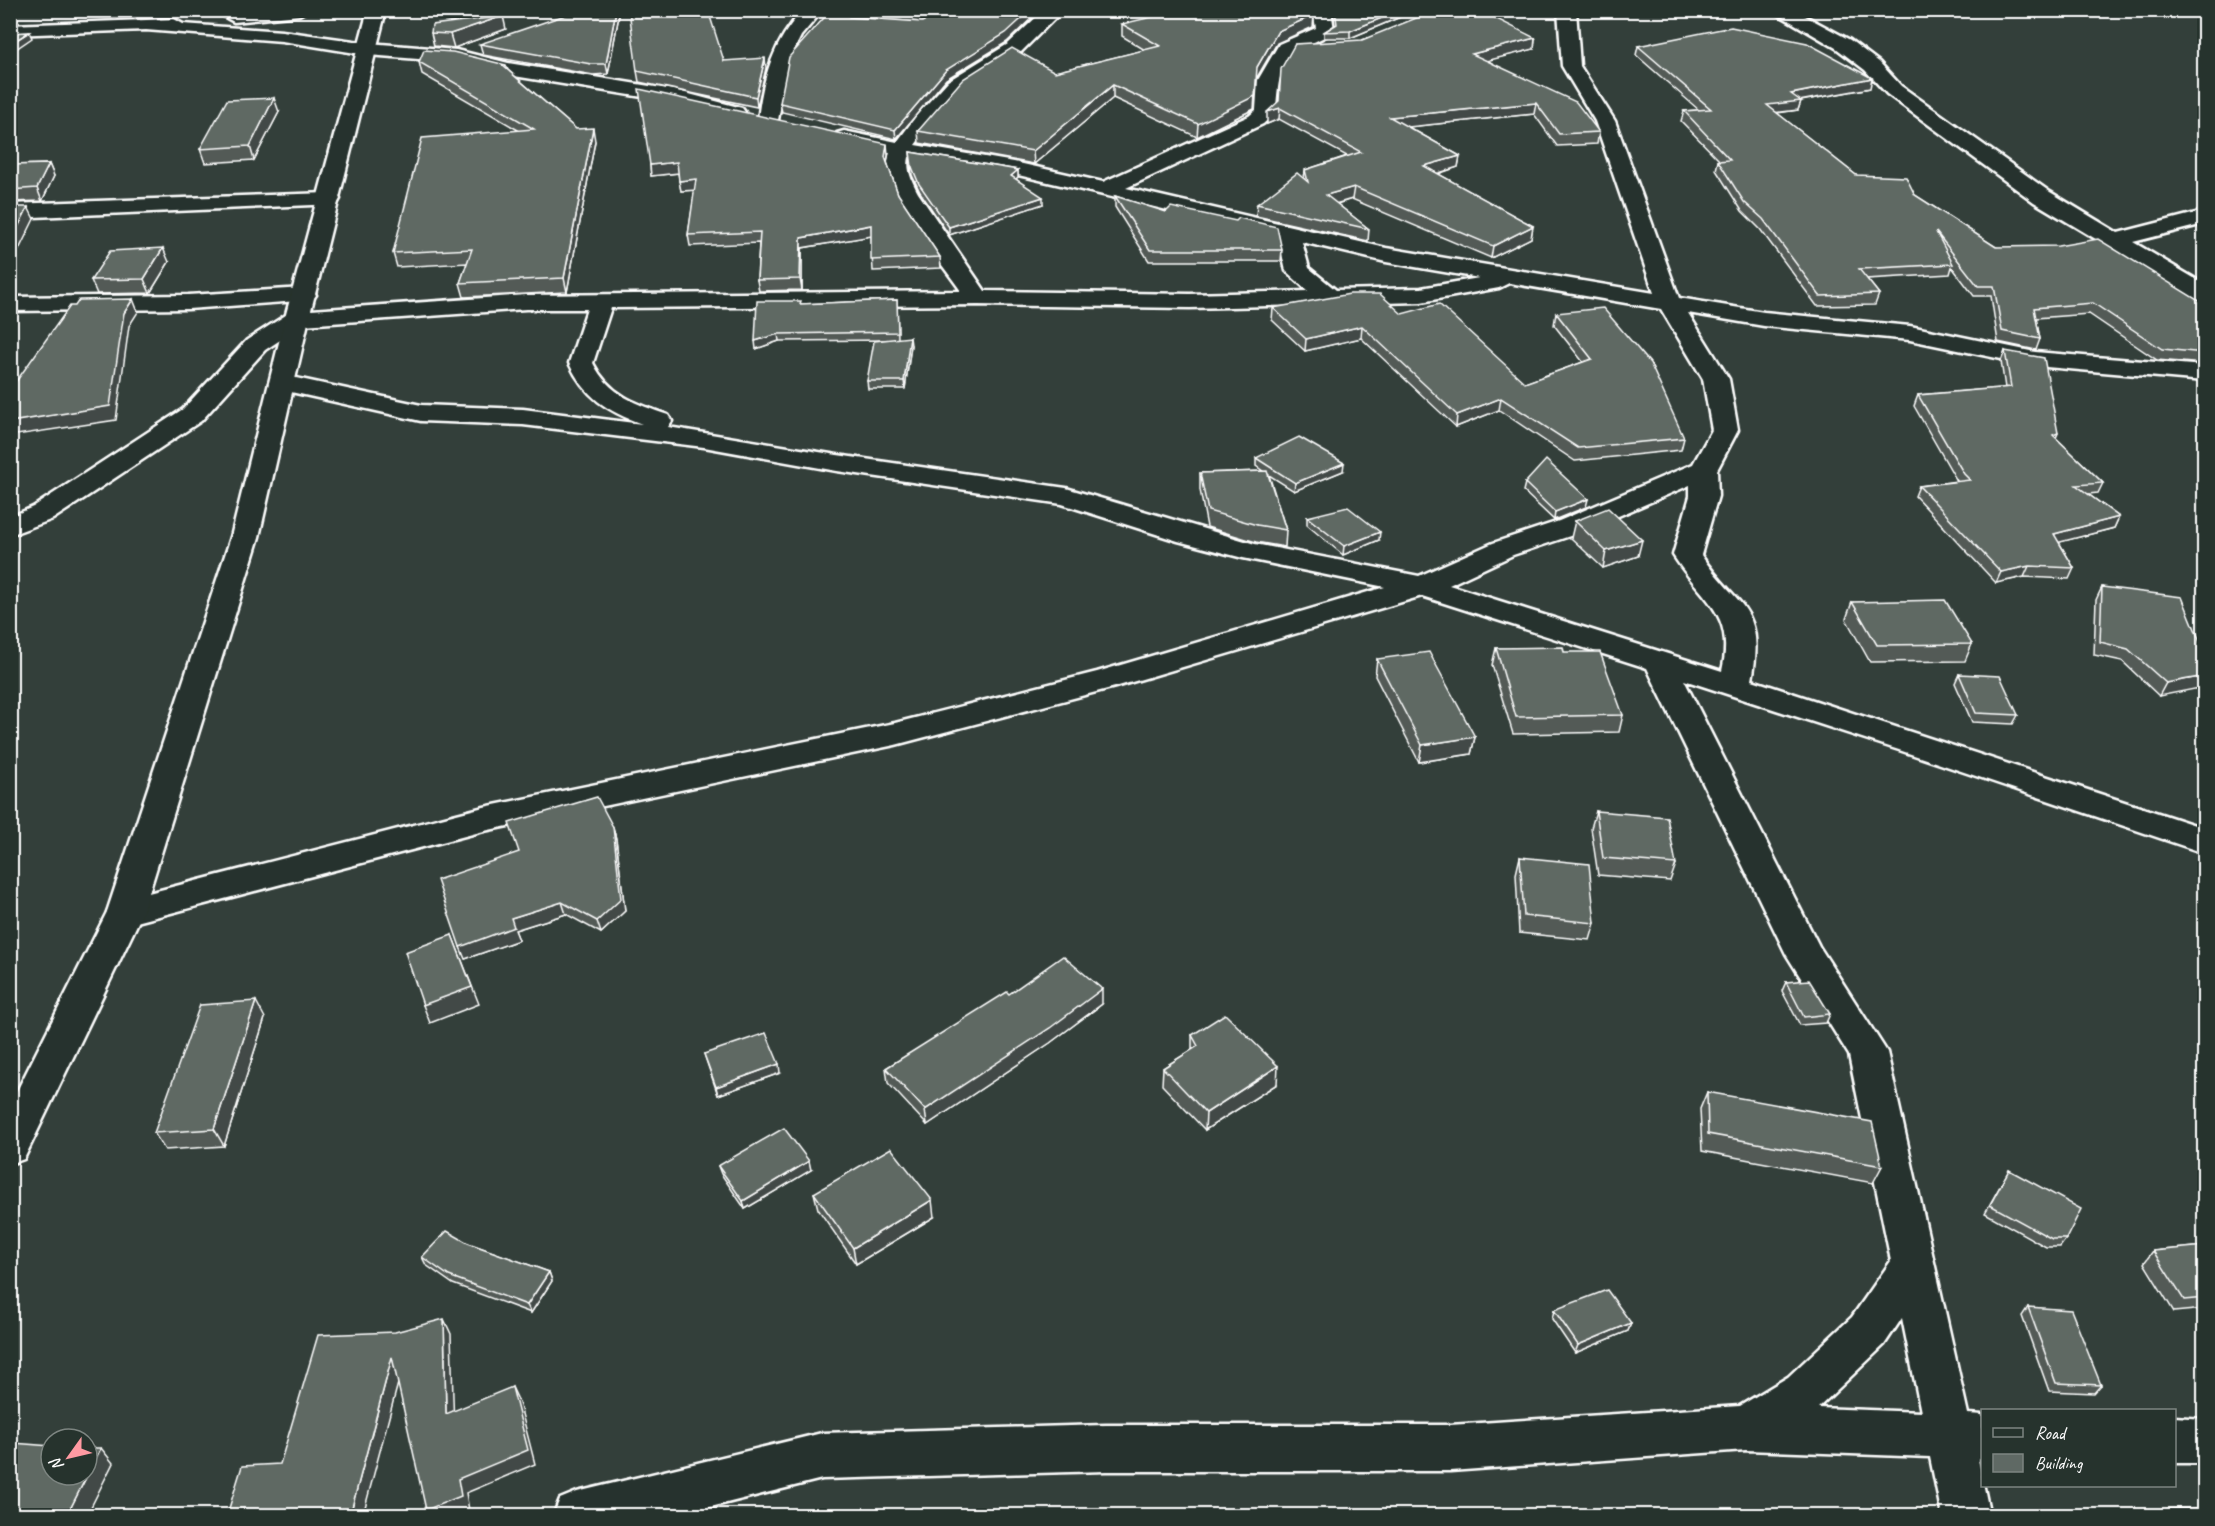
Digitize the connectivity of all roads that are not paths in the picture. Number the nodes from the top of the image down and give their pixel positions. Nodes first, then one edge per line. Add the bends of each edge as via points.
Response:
1 (298, 10) edge
2 (377, 10) edge
3 (814, 10) edge
4 (1054, 10) edge
5 (1322, 10) edge
6 (1567, 10) edge
7 (1780, 10) edge
8 (153, 27) junction
9 (10, 30) edge
10 (488, 44) edge
11 (1335, 47) edge
12 (1286, 48) junction
13 (368, 49) junction
14 (456, 57) junction
15 (768, 120) junction
16 (790, 125) edge
17 (824, 132) edge
18 (901, 149) junction
19 (1106, 189) junction
20 (329, 199) junction
21 (10, 211) edge
22 (2205, 217) edge
23 (1288, 233) junction
24 (2116, 240) junction
25 (1298, 271) junction
26 (1516, 276) junction
27 (2205, 294) edge
28 (1329, 296) junction
29 (978, 298) junction
30 (1270, 298) junction
31 (1669, 302) junction
32 (601, 303) junction
33 (10, 304) edge
34 (300, 307) junction
35 (2205, 373) edge
36 (282, 383) junction
37 (704, 439) junction
38 (1703, 470) junction
39 (10, 527) edge
40 (1422, 586) junction
41 (1659, 662) junction
42 (1735, 686) junction
43 (2205, 841) edge
44 (125, 912) junction
45 (10, 1147) edge
46 (1912, 1266) junction
47 (1746, 1428) junction
48 (1965, 1437) edge
49 (2176, 1440) edge
50 (2205, 1441) edge
51 (577, 1515) edge
52 (1965, 1515) edge

1 - 8 street
2 - 13 street
3 - 15 street via 796,26 777,60
4 - 18 street via 1036,31 1001,58 962,80
5 - 12 street via 1325,30
6 - 31 street via 1571,66 1605,121
7 - 24 street via 1843,44 1872,66 1894,90 2033,190
8 - 9 street
8 - 13 street via 282,36
10 - 14 street
11 - 12 street
12 - 19 street via 1268,80 1266,112 1256,120
13 - 14 street
13 - 20 street
14 - 15 street via 674,96
15 - 16 street
17 - 18 street
18 - 19 street
18 - 29 street via 896,166 902,184
19 - 23 street
20 - 21 street
20 - 34 street
22 - 24 street
23 - 25 street
23 - 26 street via 1386,255
24 - 27 street
25 - 28 street
25 - 30 street
26 - 28 street via 1421,295
26 - 31 street
28 - 30 street
29 - 30 street
29 - 32 street
31 - 35 street via 1764,319 1910,333 2075,364
31 - 38 street via 1716,379 1725,430
32 - 34 street
32 - 37 street via 580,363 588,382 613,404
33 - 34 street via 188,302
34 - 36 street
34 - 39 street via 256,345 192,415 43,513
36 - 37 street via 421,413 524,417
36 - 44 street via 245,537
37 - 40 street via 837,463 1066,496 1253,552
38 - 40 street via 1569,527 1503,549
38 - 42 street via 1704,496 1687,555 1734,612 1742,644
40 - 41 street
40 - 44 street via 1115,677 895,734 484,819
41 - 42 street
41 - 46 street via 1804,954 1868,1052
42 - 43 street
44 - 45 street
46 - 47 street via 1868,1331 1804,1392
46 - 48 street
47 - 48 street
47 - 51 street via 1450,1448 1106,1448 822,1455
48 - 52 street
49 - 50 street

